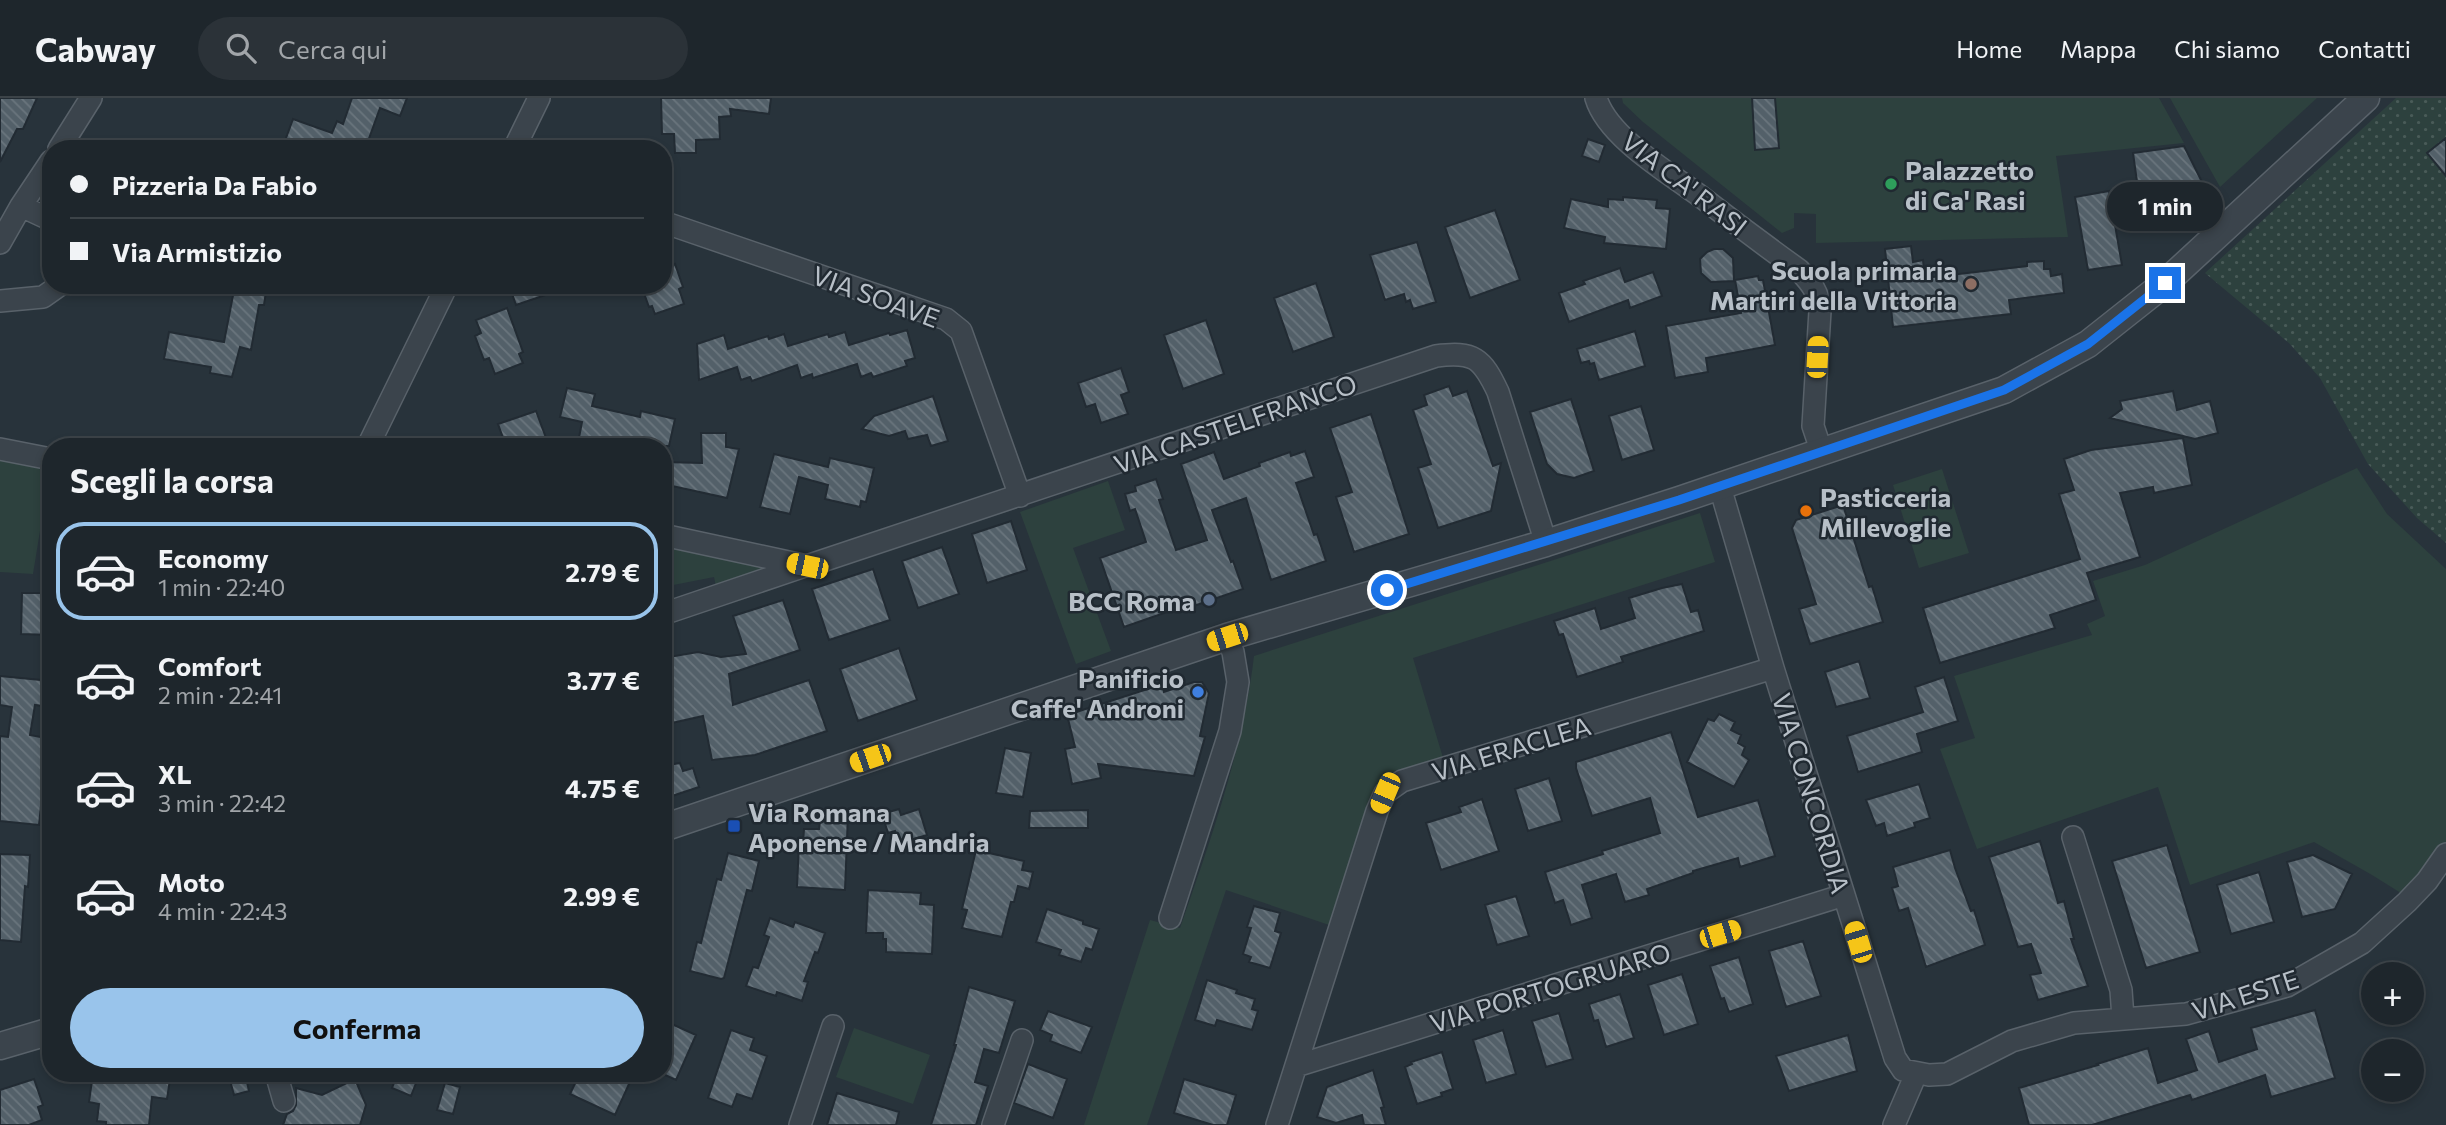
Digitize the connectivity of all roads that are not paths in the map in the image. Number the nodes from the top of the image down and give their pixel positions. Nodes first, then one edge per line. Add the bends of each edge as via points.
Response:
1 (91, 98) edge
2 (539, 98) edge
3 (1595, 98) edge
4 (2366, 98) edge
5 (65, 140) edge
6 (518, 140) edge
7 (42, 175) edge
8 (21, 206) junction
9 (42, 216) edge
10 (672, 225) edge
11 (0, 243) edge
12 (47, 294) edge
13 (443, 294) edge
14 (0, 301) edge
15 (372, 438) edge
16 (0, 449) edge
17 (1822, 453) junction
18 (42, 457) edge
19 (1720, 487) junction
20 (1020, 496) junction
21 (672, 537) edge
22 (1546, 543) junction
23 (807, 566) junction
24 (672, 611) edge
25 (1227, 637) junction
26 (1773, 668) junction
27 (672, 825) edge
28 (2073, 837) dead end
29 (2446, 855) edge
30 (1844, 895) junction
31 (1170, 918) dead end
32 (2123, 1018) junction
33 (834, 1026) dead end
34 (42, 1034) edge
35 (1022, 1041) dead end
36 (0, 1046) edge
37 (1296, 1066) junction
38 (1916, 1074) junction
39 (279, 1082) edge
40 (284, 1101) dead end
41 (800, 1125) edge
42 (993, 1125) edge
43 (1277, 1125) edge
44 (1894, 1125) edge

1 - 5 street
2 - 6 street
3 - 17 street, VIA CA' RASI via 1608,122 1636,148 1813,285 1820,301 1813,426
4 - 17 street via 2165,283 2088,344 2004,390
7 - 8 street
8 - 9 street
8 - 11 street
10 - 20 street, VIA SOAVE via 946,319 961,331
12 - 14 street
13 - 15 street
16 - 18 street
17 - 19 street
19 - 22 street
19 - 26 street, VIA CONCORDIA
20 - 22 street, VIA CASTELFRANCO via 1436,356 1456,354 1476,358 1489,373
20 - 23 street, VIA CASTELFRANCO
21 - 23 street
22 - 25 street
23 - 24 street, VIA CASTELFRANCO
25 - 27 street
25 - 31 street via 1238,682 1230,731
26 - 30 street, VIA CONCORDIA
26 - 37 street, VIA ERACLEA via 1402,781 1385,793
28 - 32 street via 2121,990
29 - 32 street, VIA ESTE via 2407,902 2362,943 2287,986 2186,1014
30 - 37 street, VIA PORTOGRUARO
30 - 38 street, VIA CONCORDIA via 1895,1058 1903,1070
32 - 38 street, VIA ESTE via 2074,1023 2012,1041 1947,1074
33 - 41 street
34 - 36 street
35 - 42 street
37 - 43 street, VIA ERACLEA
38 - 44 street
39 - 40 street

